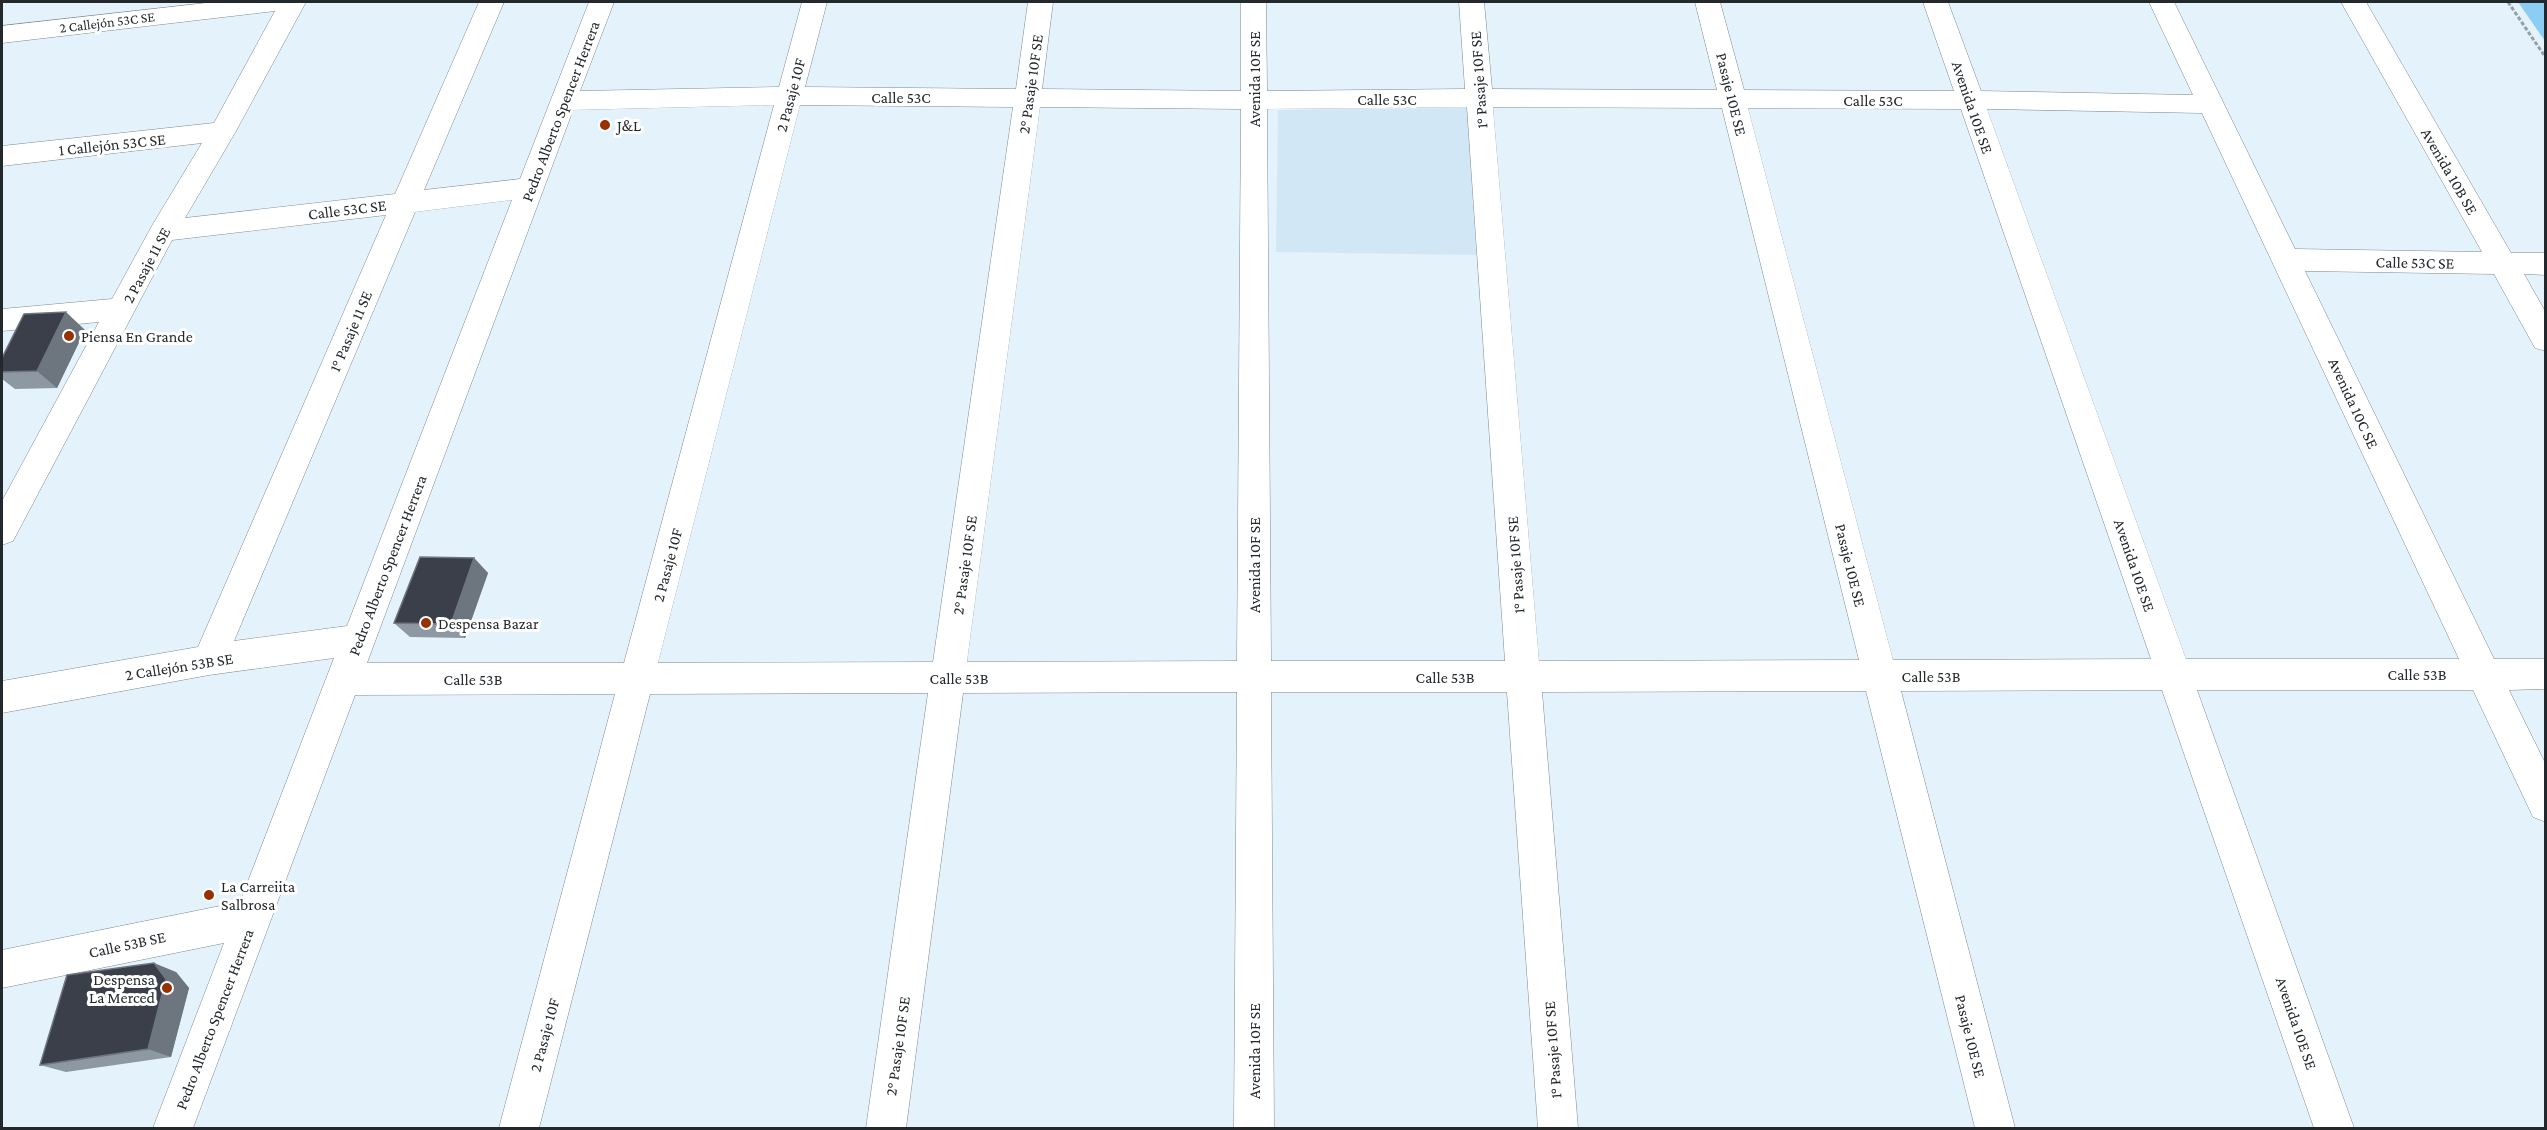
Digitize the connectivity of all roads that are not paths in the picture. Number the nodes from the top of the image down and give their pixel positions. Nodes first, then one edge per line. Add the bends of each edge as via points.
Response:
1 (284, 2) edge
2 (293, 2) edge
3 (491, 2) edge
4 (601, 2) edge
5 (814, 2) edge
6 (1041, 2) edge
7 (1254, 2) edge
8 (1472, 2) edge
9 (1708, 2) edge
10 (1936, 2) edge
11 (2162, 2) edge
12 (2354, 2) edge
13 (2, 34) edge
14 (790, 96) junction
15 (1028, 97) junction
16 (1479, 98) junction
17 (1733, 99) junction
18 (564, 100) junction
19 (1254, 100) junction
20 (1971, 100) junction
21 (2211, 104) junction
22 (224, 131) junction
23 (2, 156) edge
24 (530, 188) junction
25 (405, 202) junction
26 (163, 231) junction
27 (2285, 260) junction
28 (2502, 263) junction
29 (2546, 264) edge
30 (122, 309) junction
31 (2, 320) edge
32 (2546, 340) edge
33 (9, 500) edge
34 (2, 531) edge
35 (358, 640) junction
36 (208, 660) junction
37 (2483, 674) junction
38 (2546, 674) edge
39 (2174, 675) junction
40 (1880, 676) junction
41 (1523, 677) junction
42 (948, 678) junction
43 (1254, 678) junction
44 (344, 679) junction
45 (637, 679) junction
46 (2, 697) edge
47 (2546, 805) edge
48 (253, 918) junction
49 (2, 969) edge
50 (173, 1128) edge
51 (519, 1128) edge
52 (886, 1128) edge
53 (1254, 1128) edge
54 (1558, 1128) edge
55 (1995, 1128) edge
56 (2334, 1128) edge

1 - 13 street, 2 Callejón 53C SE
2 - 22 street, 2 Pasaje 11 SE
3 - 25 street, 1° Pasaje 11 SE
4 - 18 street, Pedro Alberto Spencer Herrera
5 - 14 street, 2 Pasaje 10F
6 - 15 street, 2° Pasaje 10F SE
7 - 19 street, Avenida 10F SE
8 - 16 street, 1° Pasaje 10F SE
9 - 17 street, Pasaje 10E SE
10 - 20 street, Avenida 10E SE
11 - 21 street, Avenida 10C SE
12 - 28 street, Avenida 10B SE
14 - 15 street, Calle 53C
14 - 18 street, Calle 53C
14 - 45 street, 2 Pasaje 10F
15 - 19 street, Calle 53C
15 - 42 street, 2° Pasaje 10F SE
16 - 17 street, Calle 53C
16 - 19 street, Calle 53C
16 - 41 street, 1° Pasaje 10F SE
17 - 20 street, Calle 53C
17 - 40 street, Pasaje 10E SE
18 - 24 street, Pedro Alberto Spencer Herrera
19 - 43 street, Avenida 10F SE
20 - 21 street, Calle 53C
20 - 39 street, Avenida 10E SE
21 - 27 street, Avenida 10C SE
22 - 23 street, 1 Callejón 53C SE
22 - 26 street, 2 Pasaje 11 SE
24 - 25 street, Calle 53C SE
24 - 35 street, Pedro Alberto Spencer Herrera
25 - 26 street, Calle 53C SE
25 - 36 street, 1° Pasaje 11 SE
26 - 30 street, 2 Pasaje 11 SE
27 - 28 street, Calle 53C SE
27 - 37 street, Avenida 10C SE
28 - 29 street, Calle 53C SE
28 - 32 street, Avenida 10B SE
30 - 31 street
30 - 33 street, 2 Pasaje 11 SE
33 - 34 street, 2 Pasaje 11 SE
35 - 36 street, 2 Callejón 53B SE
35 - 44 street, Pedro Alberto Spencer Herrera
36 - 46 street, 2 Callejón 53B SE
37 - 38 street, Calle 53B
37 - 39 street, Calle 53B
37 - 47 street, Avenida 10C SE
39 - 40 street, Calle 53B
39 - 56 street, Avenida 10E SE
40 - 41 street, Calle 53B
40 - 55 street, Pasaje 10E SE
41 - 43 street, Calle 53B
41 - 54 street, 1° Pasaje 10F SE
42 - 43 street, Calle 53B
42 - 45 street, Calle 53B
42 - 52 street, 2° Pasaje 10F SE
43 - 53 street, Avenida 10F SE
44 - 45 street, Calle 53B
44 - 48 street, Pedro Alberto Spencer Herrera
45 - 51 street, 2 Pasaje 10F
48 - 49 street, Calle 53B SE
48 - 50 street, Pedro Alberto Spencer Herrera

